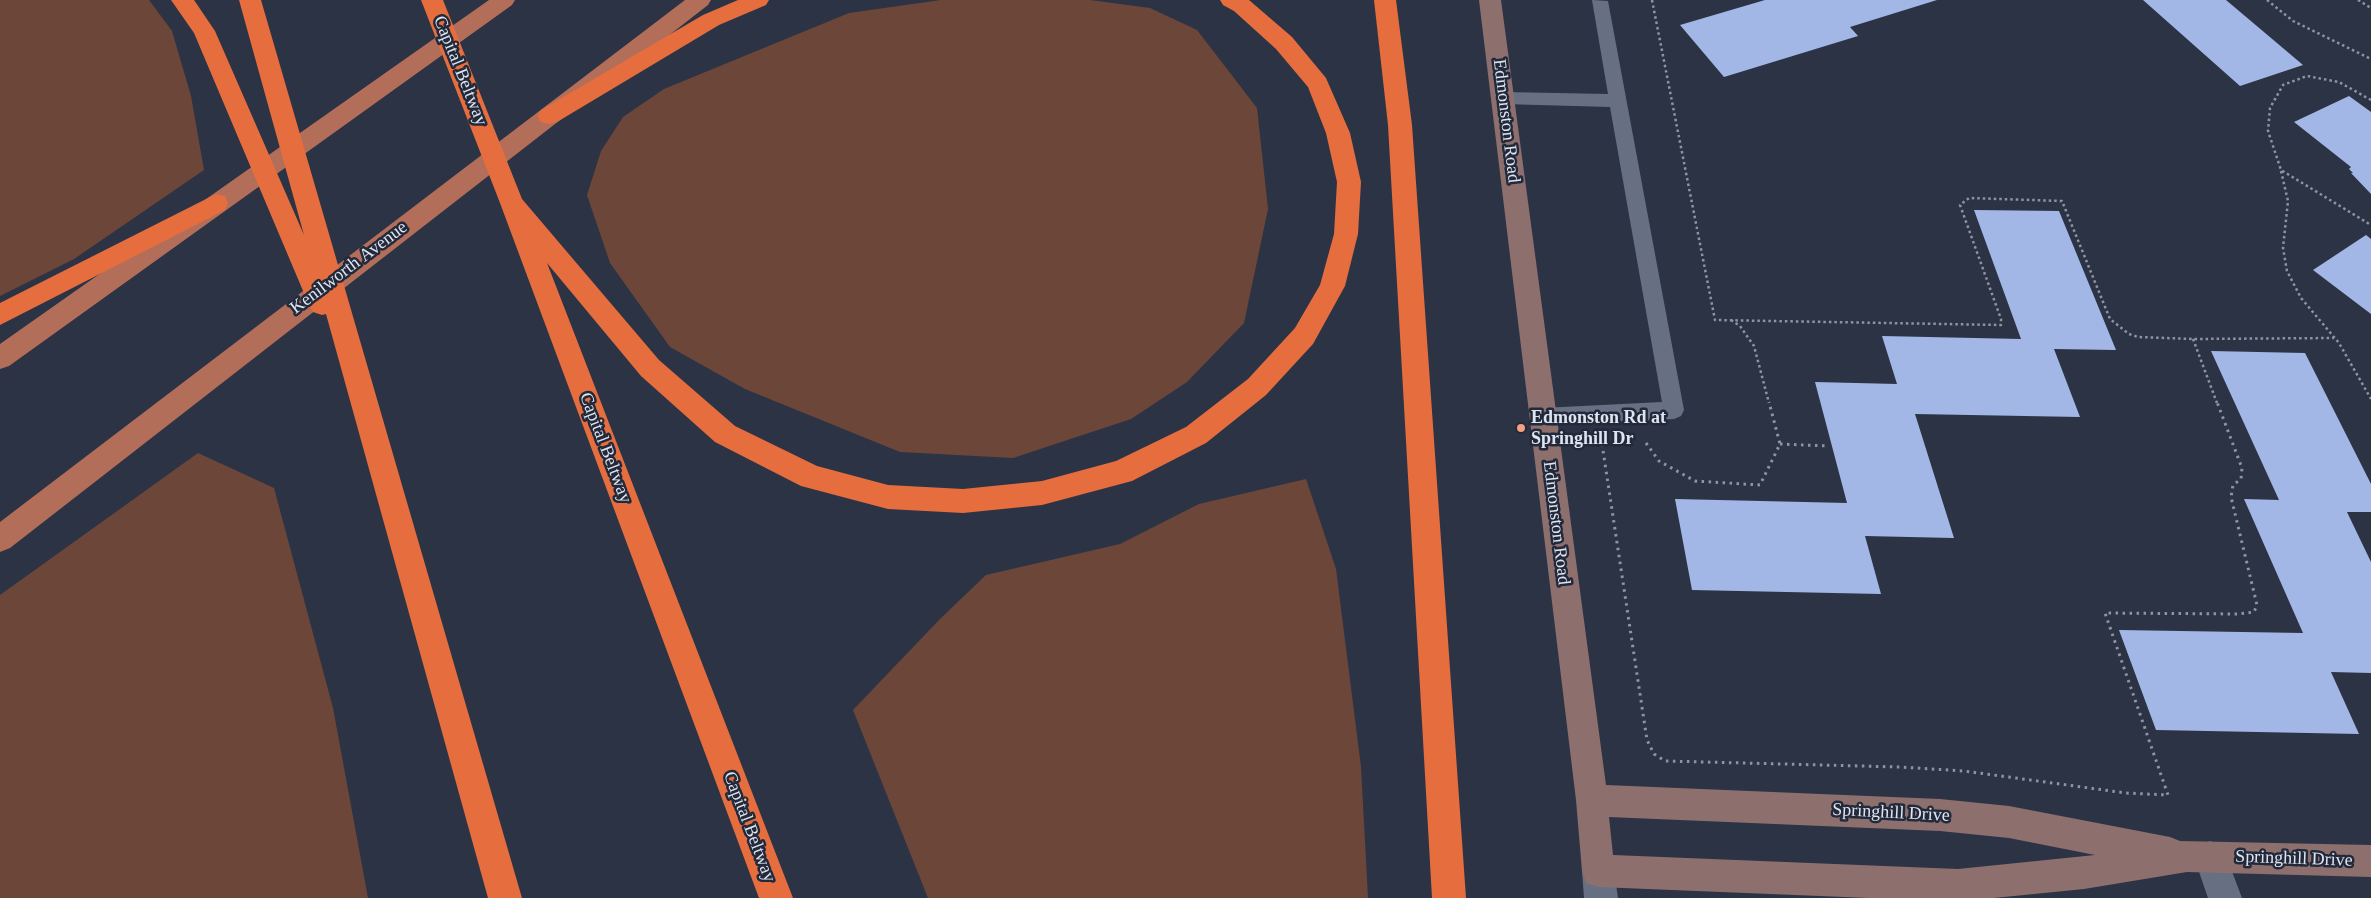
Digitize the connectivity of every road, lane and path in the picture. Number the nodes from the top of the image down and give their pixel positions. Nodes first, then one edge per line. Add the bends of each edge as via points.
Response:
1 (182, 0) edge
2 (250, 0) edge
3 (432, 0) edge
4 (700, 0) edge
5 (758, 0) edge
6 (1231, 0) edge
7 (1384, 0) edge
8 (1490, 0) edge
9 (1652, 0) edge
10 (2267, 0) edge
11 (2358, 0) edge
12 (1600, 1) edge
13 (499, 4) edge
14 (2371, 8) edge
15 (2371, 59) edge
16 (1503, 98) junction
17 (2371, 100) edge
18 (1618, 101) junction
19 (549, 116) junction
20 (2281, 170) junction
21 (216, 203) junction
22 (512, 203) junction
23 (2371, 225) edge
24 (0, 315) edge
25 (1730, 320) junction
26 (2334, 338) junction
27 (2193, 339) junction
28 (0, 358) edge
29 (2371, 399) edge
30 (366, 407) junction
31 (1542, 417) junction
32 (1601, 437) dead end
33 (1643, 438) dead end
34 (1780, 444) junction
35 (1828, 446) dead end
36 (0, 539) edge
37 (1592, 800) junction
38 (2198, 856) junction
39 (2371, 861) edge
40 (1599, 885) edge
41 (505, 898) edge
42 (776, 898) edge
43 (1450, 898) edge
44 (2225, 898) edge

1 - 30 highway via 204,31
2 - 30 highway
3 - 22 highway, Capital Beltway
4 - 19 main road, Kenilworth Avenue
5 - 19 highway via 712,20
6 - 22 highway via 1284,43 1318,84 1338,133 1350,182 1346,234 1332,286 1304,336 1257,387 1196,436 1122,472 1042,493 963,501 888,497 811,477 725,434 650,368
7 - 43 highway via 1400,125
8 - 16 street, Edmonston Road
9 - 25 path via 1715,320
10 - 15 path via 2293,21
11 - 14 path
12 - 18 lane
13 - 21 main road
16 - 18 lane
16 - 31 street, Edmonston Road
17 - 20 path via 2339,82 2321,77 2307,76 2283,85 2270,108 2268,131
18 - 31 lane via 1674,410
19 - 36 main road, Kenilworth Avenue
20 - 23 path
20 - 26 path via 2288,201 2283,248 2287,271 2301,298
21 - 24 highway
21 - 28 main road
22 - 42 highway, Capital Beltway
25 - 27 path via 2001,325 1960,205 1969,198 2062,201 2115,325 2138,337
25 - 34 path via 1740,326 1754,346
26 - 27 path
26 - 29 path
27 - 32 path via 2242,468 2241,479 2233,485 2231,497 2258,605 2254,612 2238,614 2105,613 2168,795 2126,793 1964,771 1665,761 1654,754 1648,740
30 - 41 highway
31 - 37 street, Edmonston Road
33 - 34 path via 1659,461 1695,481 1760,484
34 - 35 path
37 - 38 street, Springhill Drive via 1940,815 2008,822
37 - 40 street, Edmonston Road
38 - 39 street, Springhill Drive
38 - 40 street, Springhill Drive via 2084,873 1958,885
38 - 44 street

